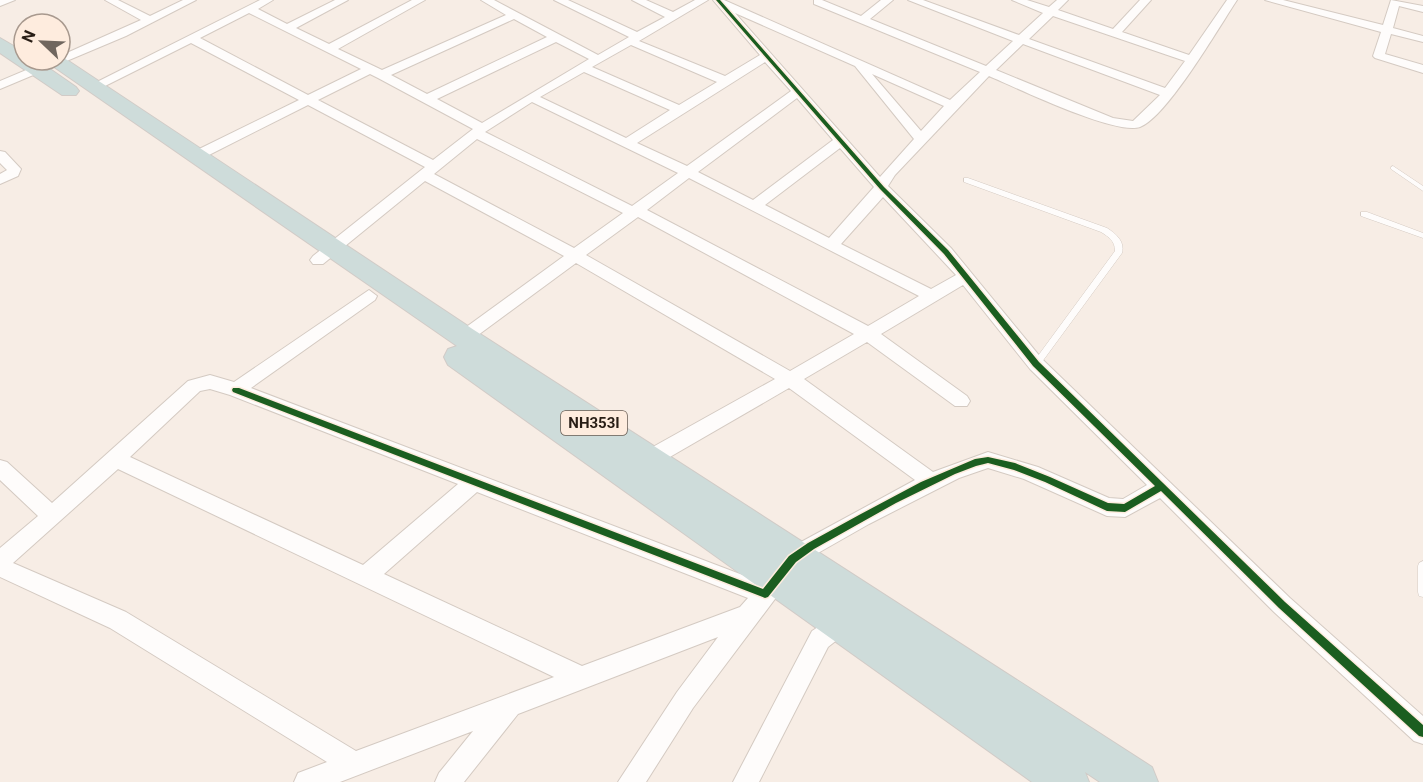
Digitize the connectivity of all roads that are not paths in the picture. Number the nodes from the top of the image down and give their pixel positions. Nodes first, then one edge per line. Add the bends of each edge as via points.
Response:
1 (10, 0) edge
2 (110, 0) edge
3 (191, 0) edge
4 (268, 0) edge
5 (343, 0) edge
6 (420, 0) edge
7 (487, 0) edge
8 (559, 0) edge
9 (637, 0) edge
10 (888, 0) edge
11 (913, 0) edge
12 (1017, 0) edge
13 (1063, 0) edge
14 (1146, 0) edge
15 (1232, 0) edge
16 (1270, 0) edge
17 (1321, 0) edge
18 (714, 1) edge
19 (817, 1) edge
20 (1396, 1) edge
21 (0, 3) edge
22 (249, 9) junction
23 (1423, 9) edge
24 (1316, 11) junction
25 (1051, 12) junction
26 (515, 15) junction
27 (674, 16) junction
28 (149, 20) junction
29 (862, 20) junction
30 (289, 27) junction
31 (1387, 28) junction
32 (1115, 33) junction
33 (556, 37) junction
34 (191, 38) junction
35 (634, 39) junction
36 (1022, 39) junction
37 (1423, 39) edge
38 (331, 48) junction
39 (72, 54) edge
40 (766, 56) junction
41 (1191, 59) junction
42 (599, 60) junction
43 (858, 63) junction
44 (584, 68) junction
45 (1423, 69) edge
46 (988, 71) junction
47 (30, 72) edge
48 (61, 72) edge
49 (64, 72) edge
50 (376, 72) junction
51 (726, 81) junction
52 (0, 85) edge
53 (93, 87) junction
54 (797, 92) junction
55 (1167, 93) junction
56 (531, 97) junction
57 (427, 99) junction
58 (309, 100) junction
59 (952, 105) junction
60 (680, 110) junction
61 (479, 131) junction
62 (921, 139) junction
63 (840, 141) junction
64 (627, 143) junction
65 (0, 155) edge
66 (196, 156) junction
67 (1393, 168) dead end
68 (430, 172) junction
69 (690, 173) junction
70 (0, 180) edge
71 (966, 180) dead end
72 (882, 188) junction
73 (1423, 189) edge
74 (753, 207) junction
75 (637, 212) junction
76 (1364, 214) dead end
77 (1423, 237) edge
78 (831, 245) junction
79 (326, 255) junction
80 (576, 256) junction
81 (966, 276) junction
82 (369, 296) junction
83 (932, 296) junction
84 (869, 334) junction
85 (464, 337) junction
86 (1036, 364) junction
87 (790, 379) junction
88 (236, 390) junction
89 (961, 401) dead end
90 (115, 459) junction
91 (649, 459) junction
92 (0, 468) edge
93 (476, 481) junction
94 (931, 481) junction
95 (1161, 487) junction
96 (52, 516) junction
97 (0, 561) edge
98 (1423, 566) edge
99 (0, 567) edge
100 (366, 576) junction
101 (780, 576) junction
102 (1423, 591) edge
103 (748, 615) junction
104 (839, 624) junction
105 (582, 678) junction
106 (510, 705) junction
107 (1423, 732) edge
108 (354, 764) junction
109 (307, 782) edge
110 (448, 782) edge
111 (631, 782) edge
112 (746, 782) edge
113 (1068, 782) edge
114 (1137, 782) edge

1 - 21 street
2 - 28 street
3 - 28 street
4 - 22 street
5 - 30 street
6 - 38 street
7 - 26 street
8 - 35 street
9 - 27 street
10 - 29 street
11 - 36 street
12 - 25 street
13 - 25 street
14 - 32 street
15 - 41 street
16 - 24 street
17 - 24 street
18 - 27 street
18 - 40 street
18 - 43 street
19 - 29 street
20 - 23 street
20 - 31 street
22 - 30 street
22 - 34 street
24 - 31 street
25 - 32 street
25 - 36 street
26 - 33 street
26 - 50 street
27 - 35 street
28 - 39 street
29 - 46 street
30 - 38 street
31 - 37 street
31 - 45 street via 1379,56
32 - 41 street
33 - 42 street
33 - 57 street
34 - 53 street
34 - 58 street
35 - 42 street
35 - 51 street
36 - 46 street
36 - 55 street
38 - 50 street
40 - 51 street
40 - 54 street
41 - 55 street
42 - 44 street
43 - 59 street
43 - 62 street
44 - 56 street
44 - 60 street
46 - 55 street via 1110,121 1129,125 1139,123
46 - 59 street
47 - 52 street
48 - 79 highway, NH353I
49 - 53 highway, NH353I
50 - 57 street
50 - 58 street
51 - 60 street
53 - 66 highway, NH353I
54 - 63 street
54 - 69 street
56 - 61 street
56 - 64 street
57 - 61 street
58 - 66 street
58 - 68 street
59 - 62 street
60 - 64 street
61 - 68 street
61 - 75 street
62 - 72 street via 889,173
63 - 72 street
63 - 74 street
64 - 69 street
65 - 70 street via 14,169
66 - 79 highway, NH353I
67 - 73 lane
68 - 79 street
68 - 80 street
69 - 74 street
69 - 75 street
71 - 86 lane via 1104,230 1120,245
72 - 78 street
72 - 81 street
74 - 78 street
75 - 80 street
75 - 84 street
76 - 77 lane
78 - 83 street
79 - 82 highway, NH353I
79 - 85 highway, NH353I
80 - 85 street
80 - 87 street
81 - 83 street
81 - 86 street
82 - 88 street
82 - 101 highway, NH353I
83 - 84 street
84 - 87 street
84 - 89 street
85 - 91 highway, NH353I
86 - 95 street
87 - 91 street
87 - 94 street
88 - 90 street via 211,381 198,384
88 - 93 street
90 - 96 street
90 - 100 street
91 - 101 highway, NH353I
92 - 96 street
93 - 100 street
93 - 101 street
94 - 95 street via 987,460 1008,465 1107,507 1125,508
94 - 101 street
95 - 107 street via 1282,605
96 - 97 street
98 - 102 lane
99 - 108 street via 118,620
100 - 105 street
101 - 103 street
101 - 104 highway, NH353I
101 - 114 highway, NH353I
103 - 105 street
103 - 111 street
104 - 112 street via 820,639
104 - 113 highway, NH353I
105 - 106 street
106 - 108 street
106 - 110 street
108 - 109 street

